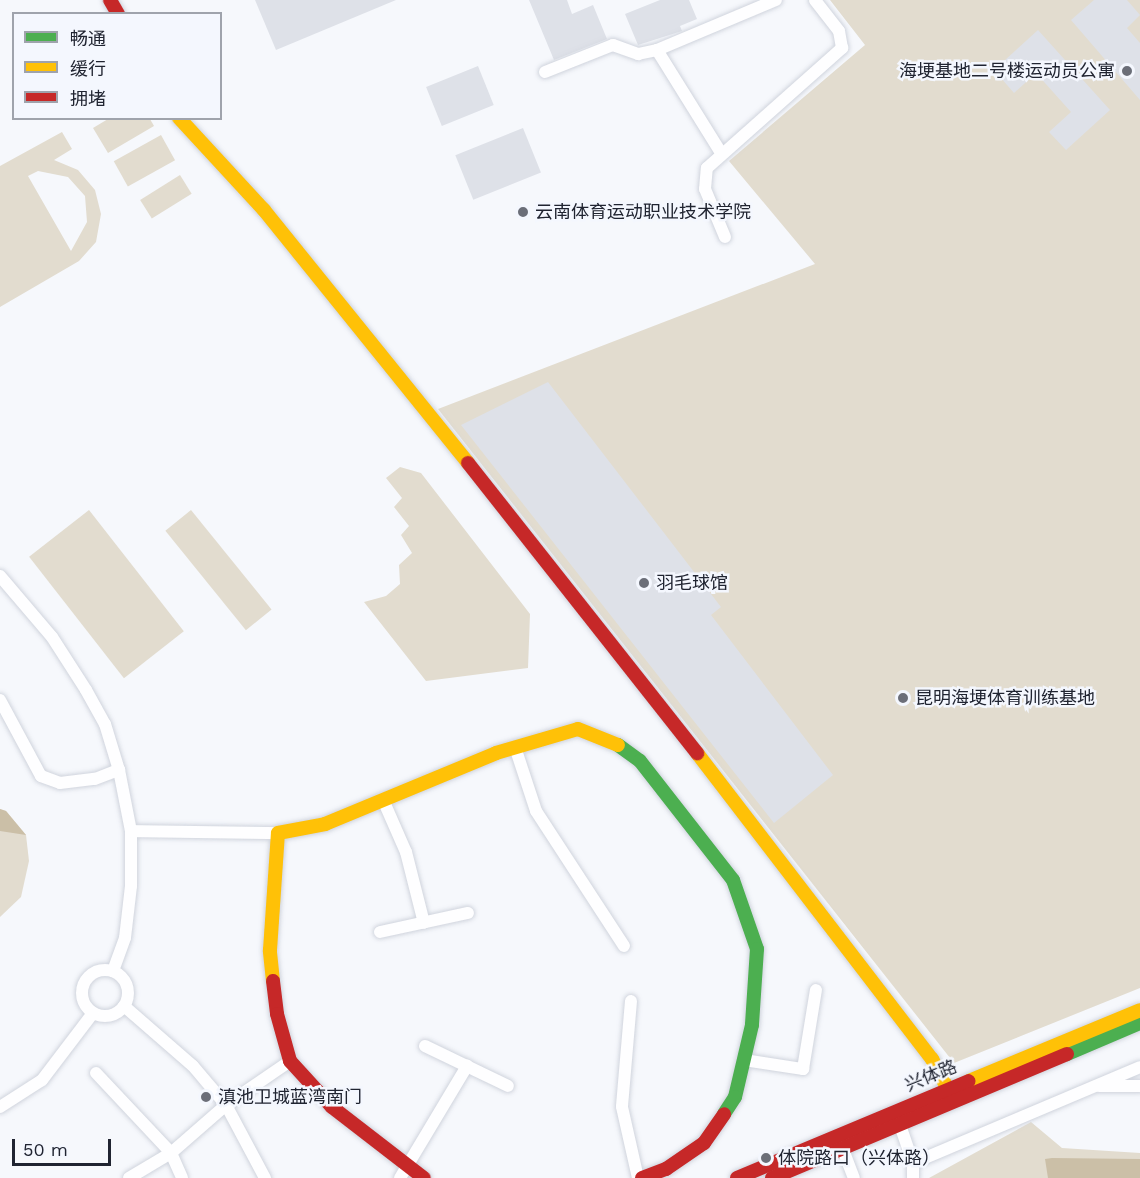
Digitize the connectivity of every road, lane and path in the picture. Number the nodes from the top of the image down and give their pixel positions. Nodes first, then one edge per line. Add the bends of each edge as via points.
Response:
1 (776, 0) edge
2 (814, 0) edge
3 (657, 50) junction
4 (545, 72) dead end
5 (181, 120) edge
6 (721, 153) junction
7 (725, 237) dead end
8 (0, 576) edge
9 (0, 700) edge
10 (515, 747) junction
11 (119, 770) junction
12 (384, 802) junction
13 (131, 831) junction
14 (278, 833) junction
15 (468, 913) dead end
16 (424, 923) junction
17 (380, 932) dead end
18 (624, 946) dead end
19 (113, 971) junction
20 (816, 990) dead end
21 (631, 1000) dead end
22 (124, 1006) junction
23 (1140, 1010) edge
24 (93, 1013) junction
25 (1140, 1023) edge
26 (425, 1046) dead end
27 (744, 1060) junction
28 (290, 1061) junction
29 (467, 1066) junction
30 (1140, 1067) edge
31 (96, 1073) dead end
32 (508, 1086) dead end
33 (1095, 1086) junction
34 (1140, 1086) edge
35 (951, 1094) junction
36 (226, 1105) junction
37 (0, 1107) edge
38 (899, 1122) junction
39 (842, 1147) junction
40 (171, 1153) junction
41 (913, 1163) junction
42 (404, 1173) edge
43 (129, 1178) edge
44 (182, 1178) edge
45 (265, 1178) edge
46 (424, 1178) edge
47 (640, 1178) edge
48 (737, 1178) edge
49 (772, 1178) edge
50 (854, 1178) edge
51 (913, 1178) edge

1 - 3 street
2 - 6 street via 839,32 842,48
3 - 4 street via 638,54 613,45
3 - 6 street
5 - 35 street via 271,219 614,645 918,1041
6 - 7 street via 703,175
8 - 11 street via 52,637 87,690 105,724
9 - 11 street via 41,776 60,783 95,779
10 - 12 street
10 - 18 street via 536,811
10 - 27 street via 578,729 612,741 639,761 733,880 757,949 752,1025
11 - 13 street
12 - 14 street via 325,824
12 - 16 street via 409,861
13 - 14 street
13 - 19 street via 131,886 125,938
14 - 28 street via 270,950 277,1014
15 - 16 street
16 - 17 street
19 - 22 street via 126,984
19 - 24 street via 95,972 85,980 82,998
20 - 27 street via 803,1070
21 - 47 street via 622,1107
22 - 24 street via 110,1016
22 - 36 street via 193,1066
23 - 35 street, 兴体路
24 - 37 street via 42,1080
25 - 35 street, 兴体路
26 - 29 street
27 - 47 street via 735,1097 704,1143 666,1169
28 - 36 street
28 - 42 street via 332,1107
29 - 32 street
29 - 42 street
30 - 33 street
31 - 40 street
33 - 34 street
33 - 41 street
35 - 38 street, 兴体路
35 - 48 street, 兴体路
36 - 40 street
36 - 45 street
38 - 39 street, 兴体路
38 - 41 street
39 - 49 street, 兴体路
39 - 50 street
40 - 43 street
40 - 44 street
41 - 51 street
42 - 46 street

